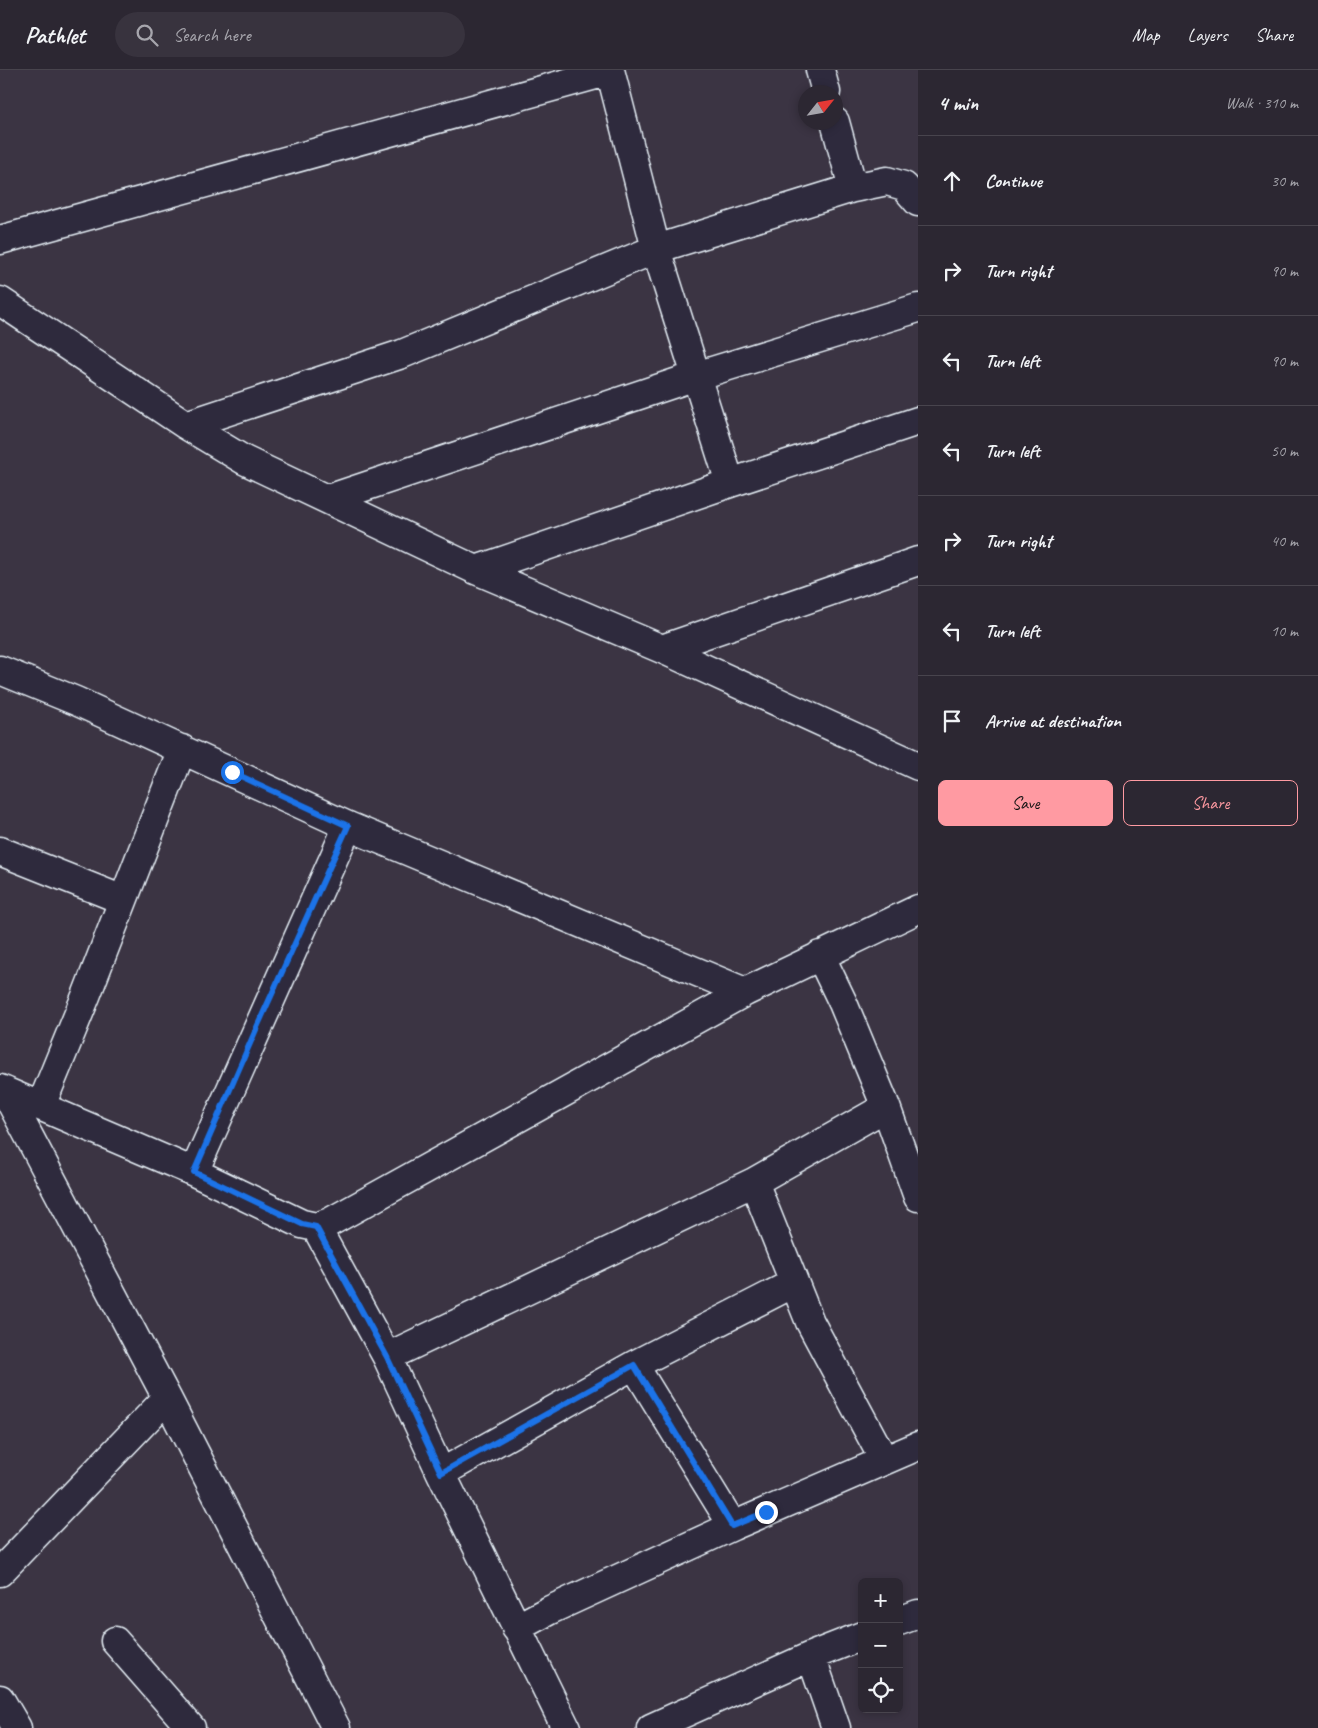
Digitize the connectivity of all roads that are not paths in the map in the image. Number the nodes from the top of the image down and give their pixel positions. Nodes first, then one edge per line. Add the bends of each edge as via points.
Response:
1 (820, 70) edge
2 (610, 71) edge
3 (824, 85) edge
4 (836, 130) edge
5 (853, 188) junction
6 (918, 202) edge
7 (0, 240) edge
8 (656, 249) junction
9 (0, 301) edge
10 (918, 308) edge
11 (696, 376) junction
12 (918, 421) edge
13 (186, 425) junction
14 (730, 483) junction
15 (328, 499) junction
16 (918, 561) edge
17 (476, 570) junction
18 (662, 649) junction
19 (0, 670) edge
20 (182, 749) junction
21 (912, 757) edge
22 (348, 826) junction
23 (0, 851) edge
24 (122, 900) junction
25 (918, 909) edge
26 (820, 956) junction
27 (745, 992) junction
28 (2, 1089) edge
29 (41, 1106) junction
30 (886, 1107) junction
31 (194, 1172) junction
32 (754, 1182) junction
33 (918, 1197) edge
34 (316, 1227) junction
35 (794, 1283) junction
36 (387, 1357) junction
37 (634, 1365) junction
38 (167, 1398) junction
39 (918, 1446) edge
40 (884, 1460) junction
41 (441, 1473) junction
42 (732, 1526) junction
43 (0, 1572) edge
44 (918, 1614) edge
45 (903, 1620) edge
46 (516, 1628) junction
47 (858, 1638) edge
48 (115, 1641) dead end
49 (810, 1656) junction
50 (0, 1699) edge
51 (17, 1728) edge
52 (191, 1728) edge
53 (336, 1728) edge
54 (566, 1728) edge
55 (651, 1728) edge
56 (836, 1728) edge

1 - 3 street
2 - 7 street
2 - 8 street
4 - 5 street
5 - 6 street via 886,181 904,186
5 - 8 street
8 - 11 street
8 - 13 street via 402,354
9 - 13 street
10 - 11 street
11 - 14 street
11 - 15 street
12 - 14 street
13 - 15 street via 244,460
14 - 17 street
15 - 17 street
16 - 18 street
17 - 18 street
18 - 21 street
19 - 20 street
20 - 22 street
20 - 24 street
22 - 27 street
22 - 31 street
23 - 24 street
24 - 29 street
25 - 26 street
26 - 27 street
26 - 30 street
27 - 34 street
28 - 29 street
28 - 38 street
29 - 31 street
30 - 32 street
30 - 33 street
31 - 34 street via 302,1224
32 - 35 street
32 - 36 street
34 - 36 street
35 - 37 street
35 - 40 street via 810,1322
36 - 41 street
37 - 41 street
37 - 42 street
38 - 43 street
38 - 53 street
39 - 40 street
40 - 42 street
41 - 46 street
42 - 46 street
44 - 45 street
46 - 54 street
47 - 49 street
48 - 52 street
49 - 55 street
49 - 56 street
50 - 51 street

